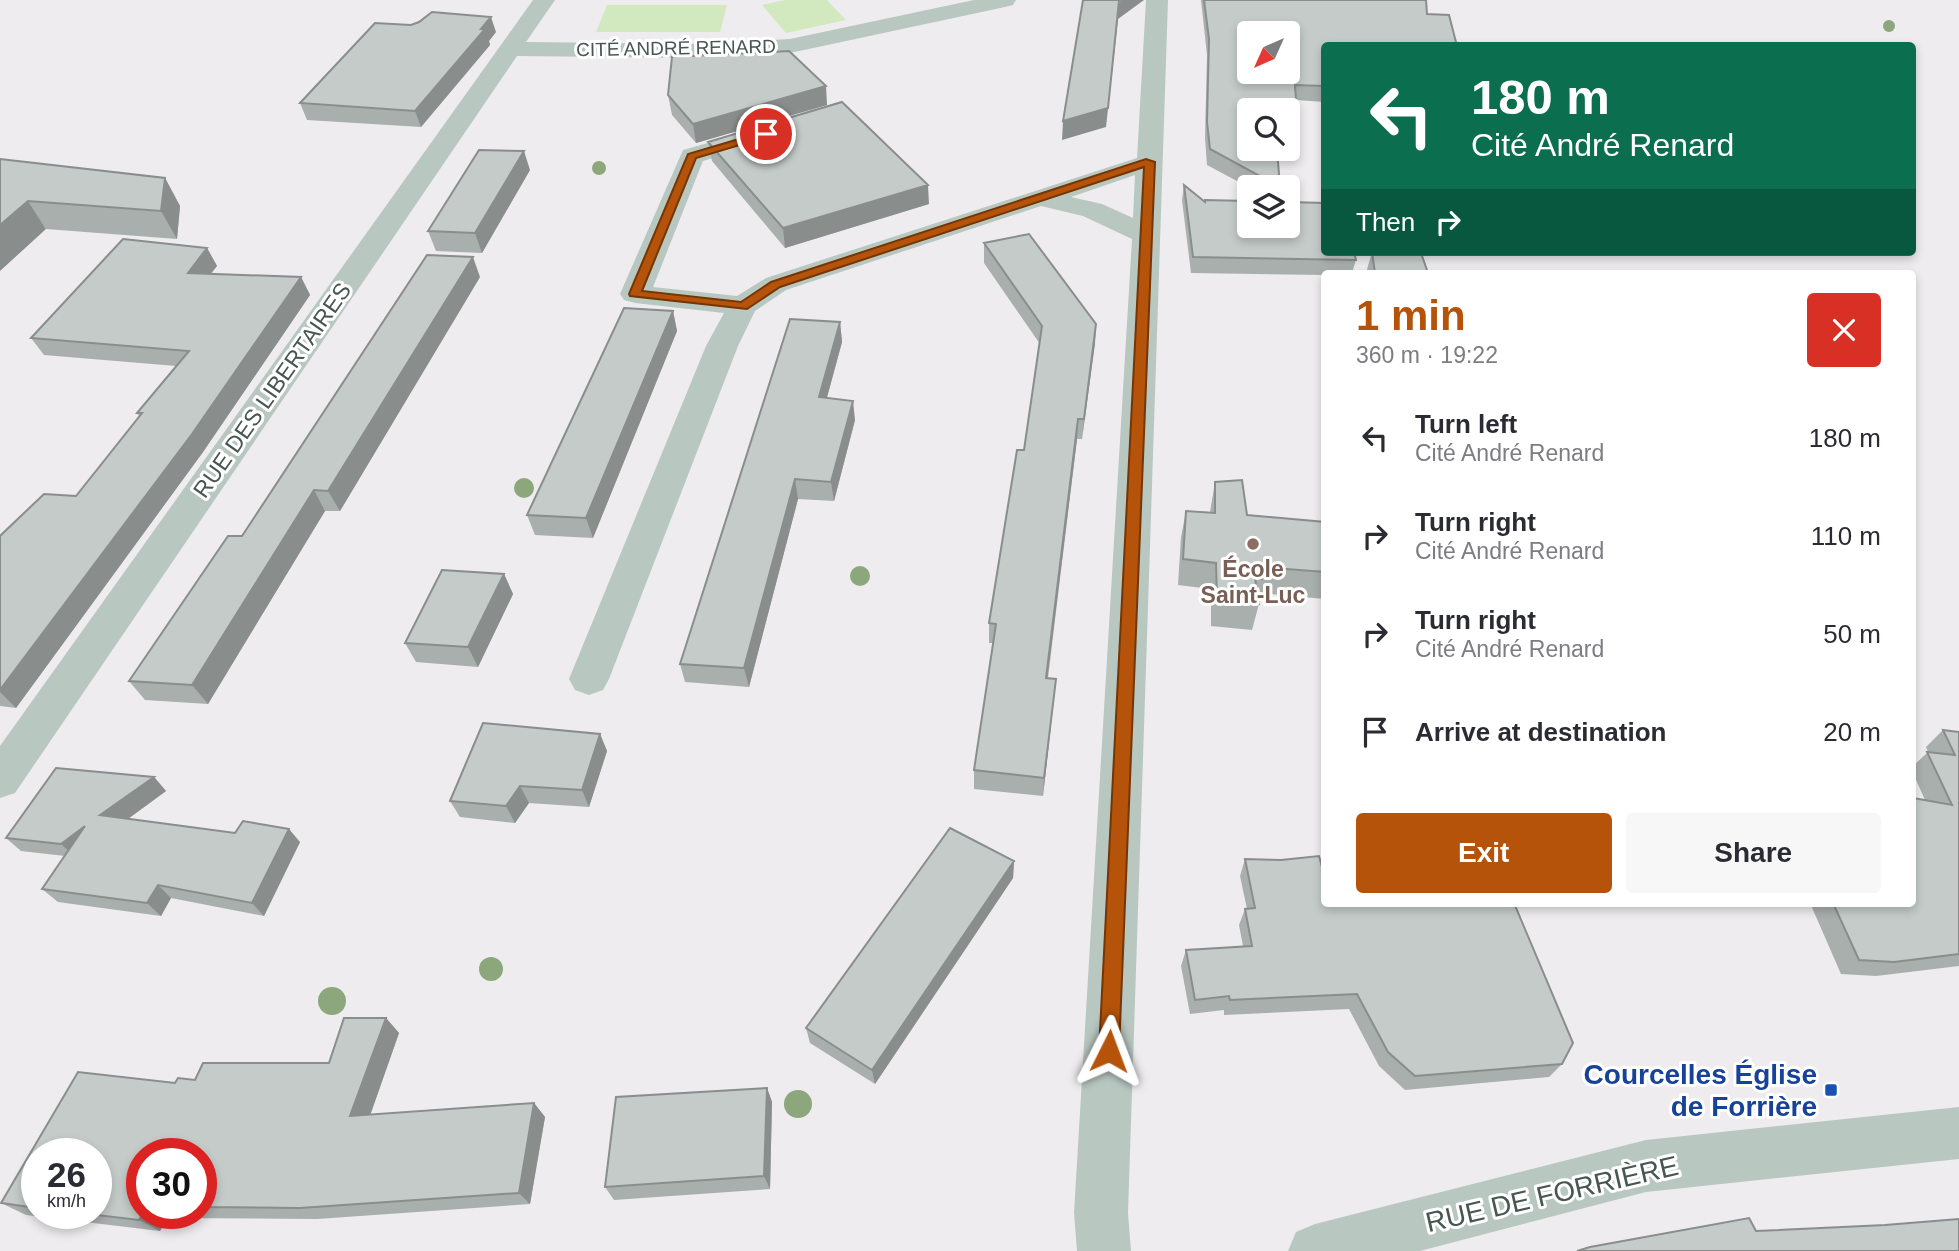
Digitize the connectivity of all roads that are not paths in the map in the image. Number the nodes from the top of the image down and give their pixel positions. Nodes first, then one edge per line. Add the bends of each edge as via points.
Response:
1 (544, 0) edge
2 (1005, 0) edge
3 (1157, 0) edge
4 (510, 49) junction
5 (790, 127) edge
6 (1150, 162) junction
7 (1041, 198) junction
8 (1147, 235) junction
9 (743, 306) junction
10 (589, 679) dead end
11 (0, 780) edge
12 (1959, 1133) edge
13 (1104, 1251) edge
14 (1315, 1251) edge

1 - 4 street, RUE DES LIBERTAIRES
2 - 4 street, CITÉ ANDRÉ RENARD via 790,46 698,51
3 - 6 street
4 - 11 street, RUE DES LIBERTAIRES
5 - 9 street via 692,156 635,294
6 - 7 street
6 - 8 street
7 - 8 street via 1092,210
7 - 9 street via 776,284
8 - 13 street via 1101,1213
9 - 10 street via 722,346
12 - 14 street, RUE DE FORRIÈRE via 1646,1166

